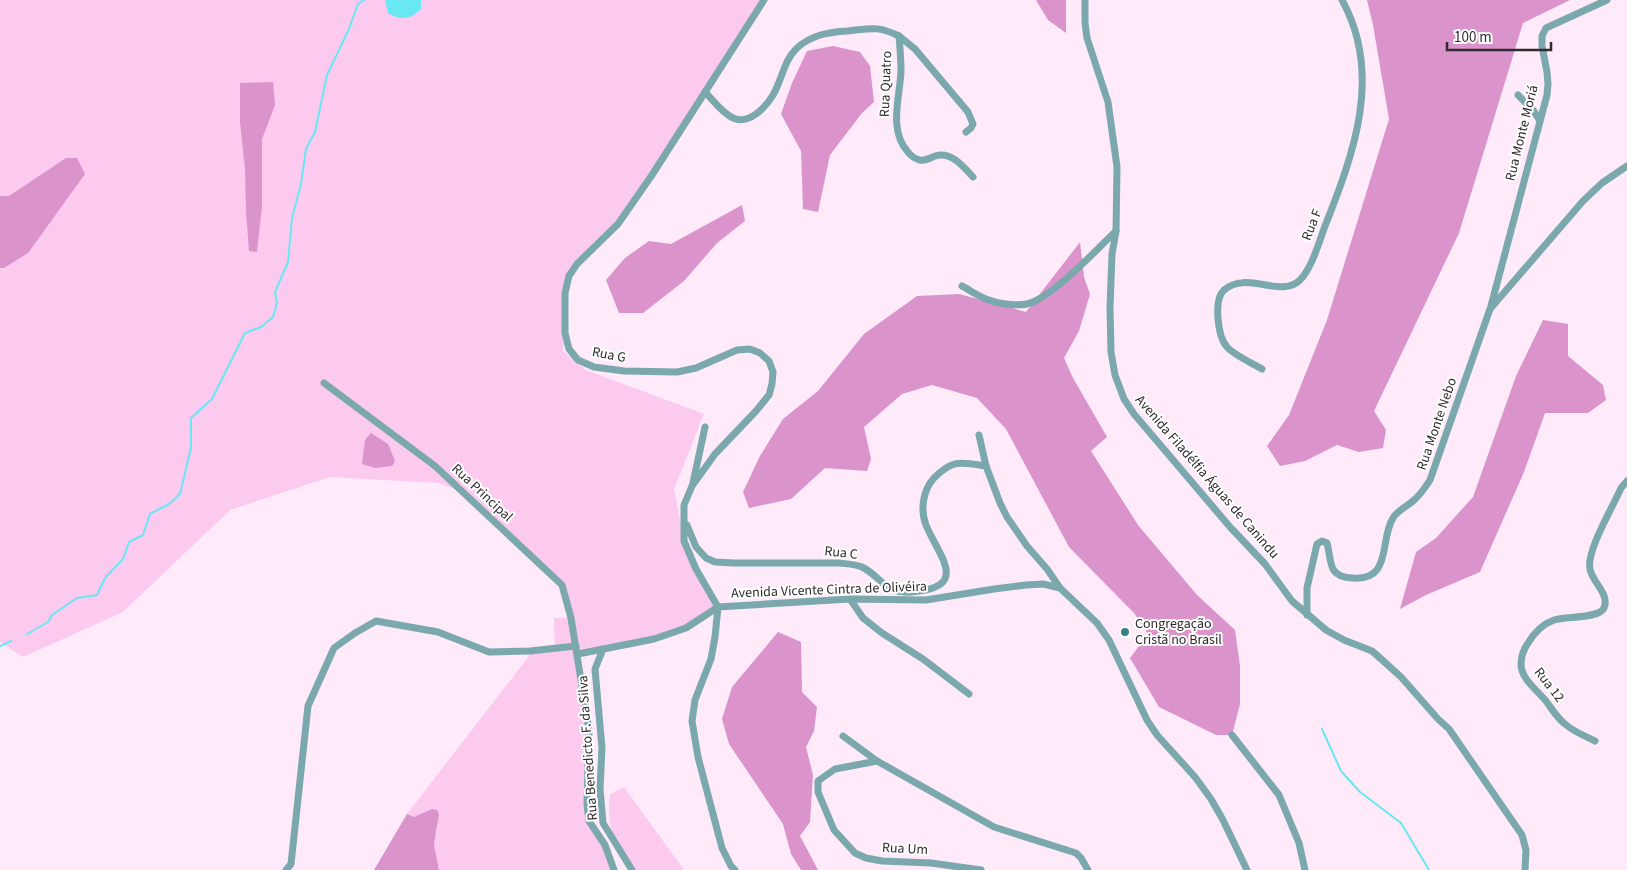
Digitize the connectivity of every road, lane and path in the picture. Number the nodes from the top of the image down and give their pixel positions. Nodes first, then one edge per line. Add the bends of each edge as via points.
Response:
1 (764, 0) edge
2 (1085, 0) edge
3 (1342, 0) edge
4 (1607, 0) edge
5 (899, 36) junction
6 (705, 92) junction
7 (1518, 95) dead end
8 (1539, 119) junction
9 (966, 132) dead end
10 (1627, 166) edge
11 (973, 177) dead end
12 (1116, 231) junction
13 (962, 286) dead end
14 (1490, 308) junction
15 (1262, 369) dead end
16 (324, 383) dead end
17 (705, 427) dead end
18 (979, 435) dead end
19 (986, 466) junction
20 (1627, 481) edge
21 (692, 486) junction
22 (684, 505) junction
23 (1060, 588) junction
24 (850, 599) junction
25 (718, 607) junction
26 (1307, 614) junction
27 (603, 649) junction
28 (577, 650) junction
29 (969, 694) dead end
30 (1232, 735) dead end
31 (844, 736) dead end
32 (1595, 741) dead end
33 (877, 761) junction
34 (286, 870) edge
35 (614, 870) edge
36 (632, 870) edge
37 (735, 870) edge
38 (981, 870) edge
39 (1088, 870) edge
40 (1247, 870) edge
41 (1305, 870) edge
42 (1524, 870) edge

1 - 6 street, Rua G
2 - 12 street, Avenida Filadélfia Águas de Canindu via 1085,23 1108,102 1118,167
3 - 15 street, Rua F via 1359,47 1360,118 1340,189 1309,267 1292,286 1236,284 1225,289 1218,298 1218,318 1224,343 1228,349
4 - 8 street, Rua Monte Moriá via 1546,28 1542,46 1548,84
5 - 6 street, Rua Quatro via 877,28 829,32 813,37 796,49 773,95 763,107 743,120 732,118
5 - 9 street via 915,49 968,112 973,124
5 - 11 street, Rua Quatro via 901,69 896,119 901,143 920,160 945,155 952,157
6 - 21 street, Rua G via 618,224 577,264 569,276 565,292 564,334 569,349 578,360 594,367 677,372 696,368 737,350 750,349 769,360 773,372 769,395
7 - 8 street
8 - 14 street, Rua Monte Moriá
10 - 14 street, Rua Monte Nebo via 1583,201
12 - 13 street via 1045,295 1026,304 988,300
12 - 26 street, Avenida Filadélfia Águas de Canindu via 1112,254 1111,352 1124,399 1230,527 1265,564 1292,601
14 - 26 street, Rua Monte Nebo via 1430,480 1424,490 1392,519 1380,567 1370,576 1345,578 1336,574 1327,543 1320,541 1307,588
16 - 28 street, Rua Principal via 435,466 562,585
17 - 21 street
18 - 19 street
19 - 22 street, Rua C via 968,463 949,465 930,482 924,496 923,512 946,567 942,583 930,590 894,591 853,564 715,562 696,547 687,530
19 - 23 street via 1007,517
20 - 32 street, Rua 12 via 1589,561 1605,606 1601,612 1554,620 1544,625 1529,641 1520,665 1528,681 1563,723
21 - 22 street, Rua G
22 - 25 street, Rua G via 684,541
23 - 24 street, Avenida Vicente Cintra de Olivéira via 1026,585 926,600
23 - 40 street via 1109,640 1147,720 1210,798
24 - 25 street, Avenida Vicente Cintra de Olivéira
24 - 29 street via 863,618
25 - 27 street, Avenida Vicente Cintra de Olivéira via 686,628 654,639
25 - 37 street via 711,659 695,700 692,721 722,848
26 - 42 street, Avenida Filadélfia Águas de Canindu via 1326,630 1380,658 1449,729 1522,835 1526,850
27 - 28 street, Avenida Vicente Cintra de Olivéira
27 - 36 street, Rua Benedicto F. da Silva via 595,669 602,748 600,789 603,823
28 - 34 street, Avenida Vicente Cintra de Olivéira via 489,652 438,632 376,620 334,648 308,706 291,864
28 - 35 street, Rua Principal via 589,730 589,821 605,845
30 - 41 street via 1279,795 1299,843
31 - 33 street
33 - 38 street, Rua Um via 835,769 818,781 818,792 834,830 850,847 866,858 882,862 931,863
33 - 39 street via 994,827 1076,852

